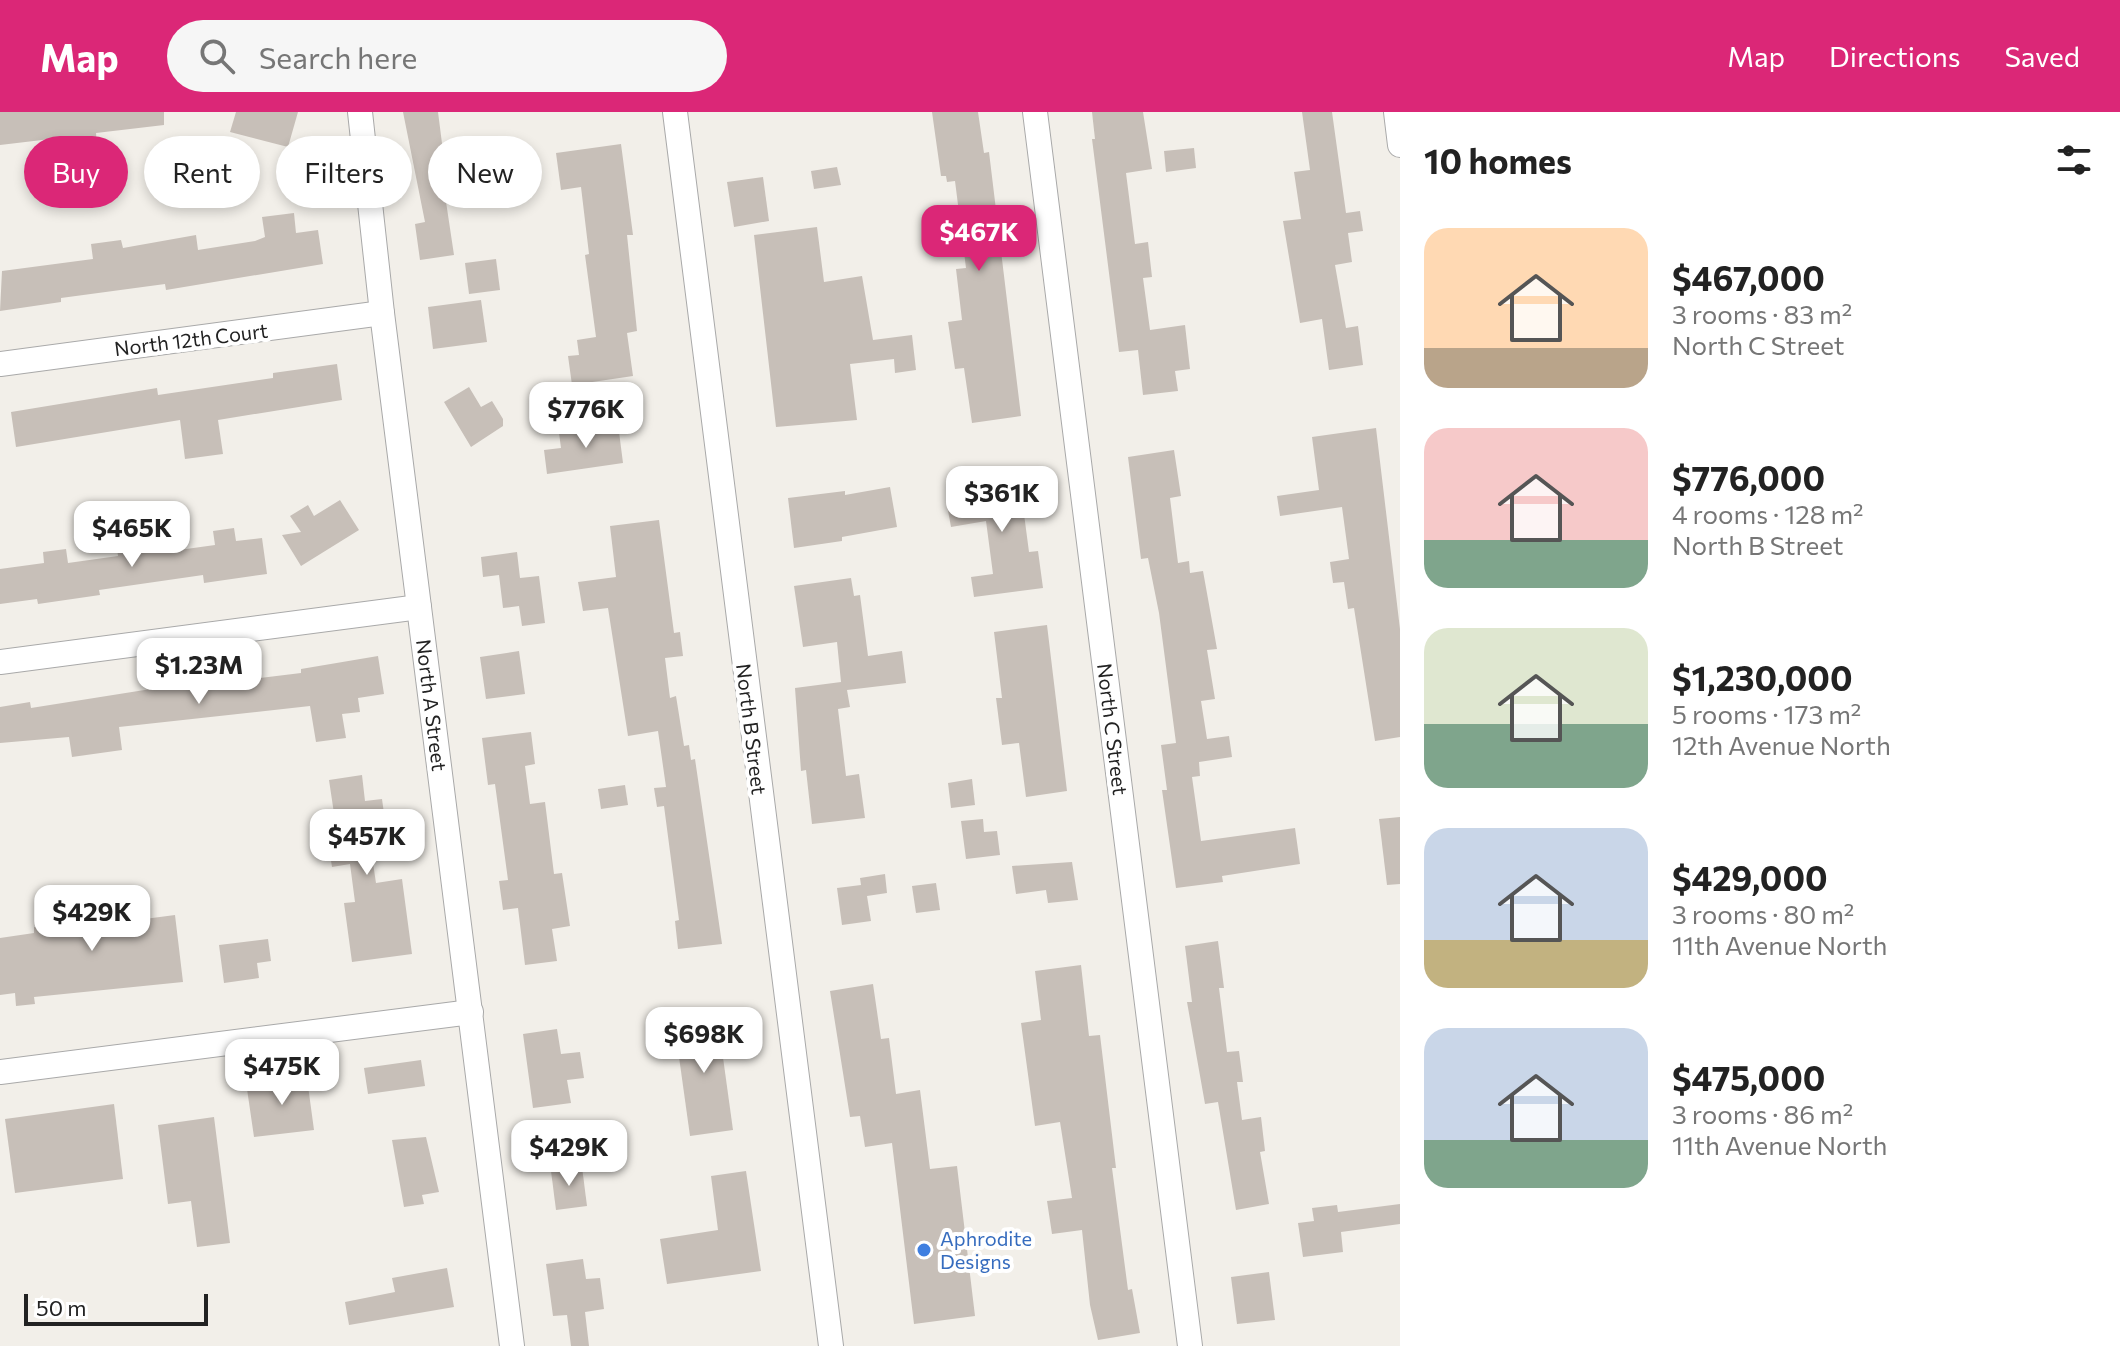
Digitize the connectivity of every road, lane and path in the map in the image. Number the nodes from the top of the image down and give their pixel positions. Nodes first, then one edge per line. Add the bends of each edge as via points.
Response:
1 (360, 112) edge
2 (675, 112) edge
3 (1035, 112) edge
4 (1396, 112) edge
5 (1400, 145) edge
6 (382, 313) junction
7 (0, 364) edge
8 (419, 607) junction
9 (0, 662) edge
10 (471, 1012) junction
11 (0, 1072) edge
12 (512, 1346) edge
13 (831, 1346) edge
14 (1190, 1346) edge

1 - 6 street, North A Street
2 - 13 street, North B Street
3 - 14 street, North C Street
4 - 5 street
6 - 7 street, North 12th Court
6 - 8 street, North A Street
8 - 9 street
8 - 10 street, North A Street
10 - 11 street
10 - 12 street, North A Street

